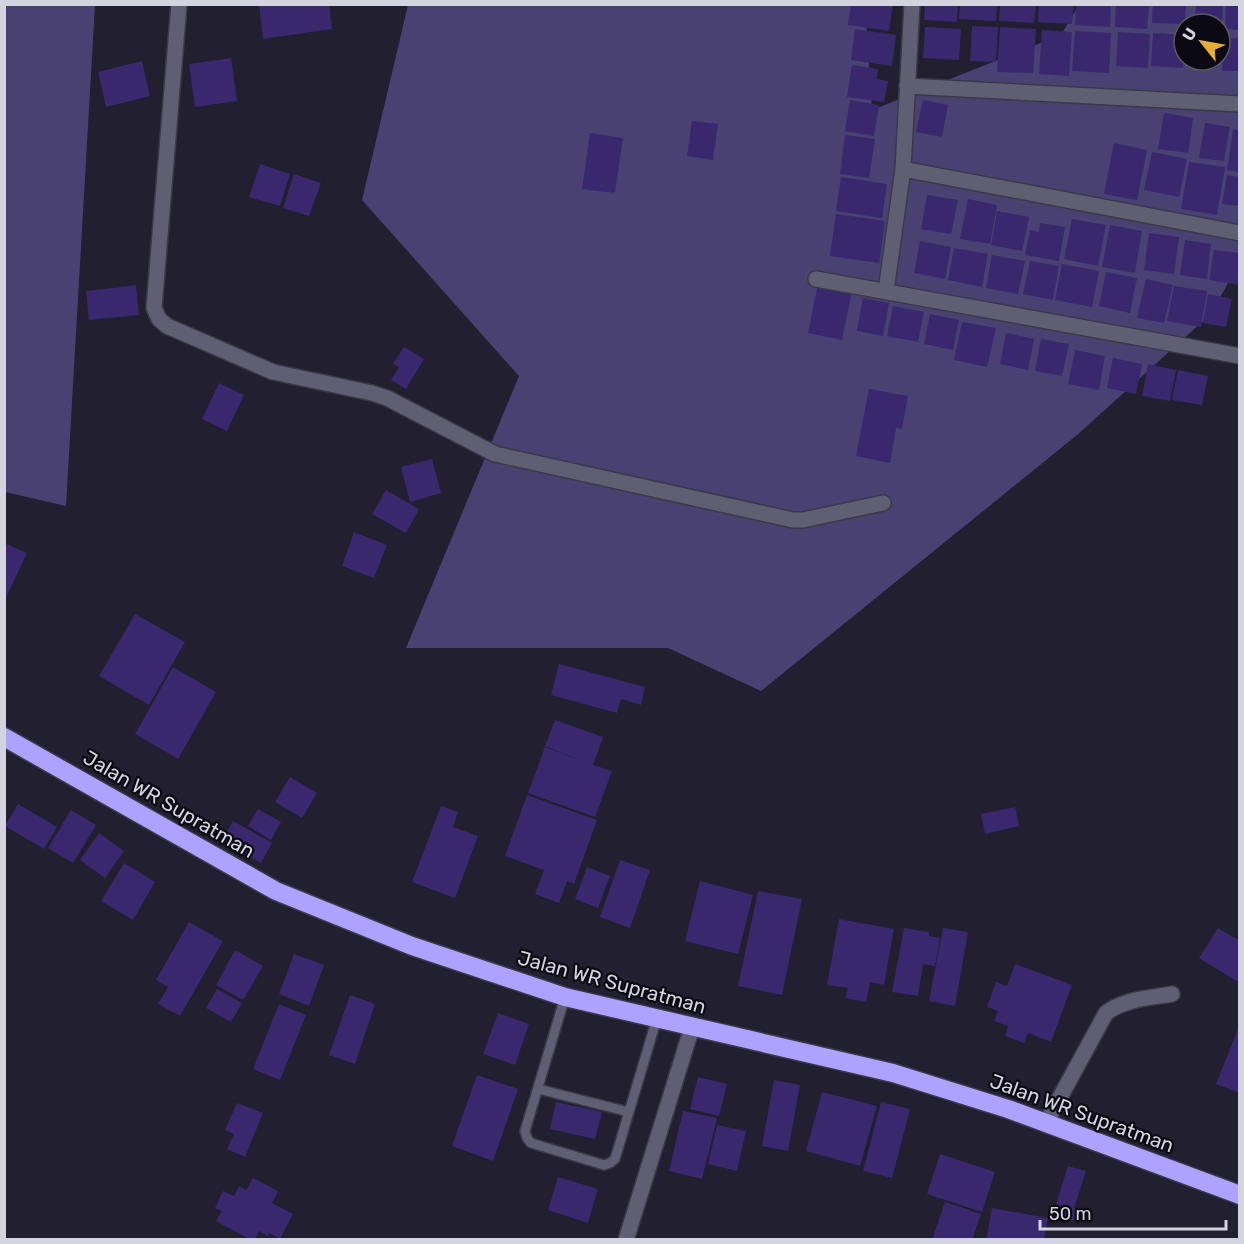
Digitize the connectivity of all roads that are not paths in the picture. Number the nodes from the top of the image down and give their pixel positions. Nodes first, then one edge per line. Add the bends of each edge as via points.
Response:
1 (179, 4) edge
2 (912, 4) edge
3 (907, 86) junction
4 (1239, 104) edge
5 (903, 169) junction
6 (1239, 233) edge
7 (816, 279) dead end
8 (886, 291) junction
9 (1239, 356) edge
10 (882, 503) dead end
11 (4, 737) edge
12 (1172, 994) dead end
13 (566, 997) junction
14 (657, 1018) junction
15 (692, 1027) junction
16 (538, 1089) junction
17 (629, 1112) junction
18 (1046, 1123) junction
19 (1239, 1195) edge
20 (626, 1239) edge

1 - 10 street via 154,308 167,326 273,372 387,398 495,454 793,520
2 - 3 street
3 - 4 street
3 - 5 street
5 - 6 street
5 - 8 street
7 - 8 street
8 - 9 street
11 - 13 highway, Jalan WR Supratman via 276,891 412,946
12 - 18 street via 1125,1003 1106,1013
13 - 14 highway, Jalan WR Supratman
13 - 16 lane
14 - 15 highway, Jalan WR Supratman
14 - 17 lane
15 - 18 highway, Jalan WR Supratman via 893,1073
15 - 20 street
16 - 17 lane
16 - 17 lane via 526,1138 531,1143 604,1165 615,1159
18 - 19 highway, Jalan WR Supratman

